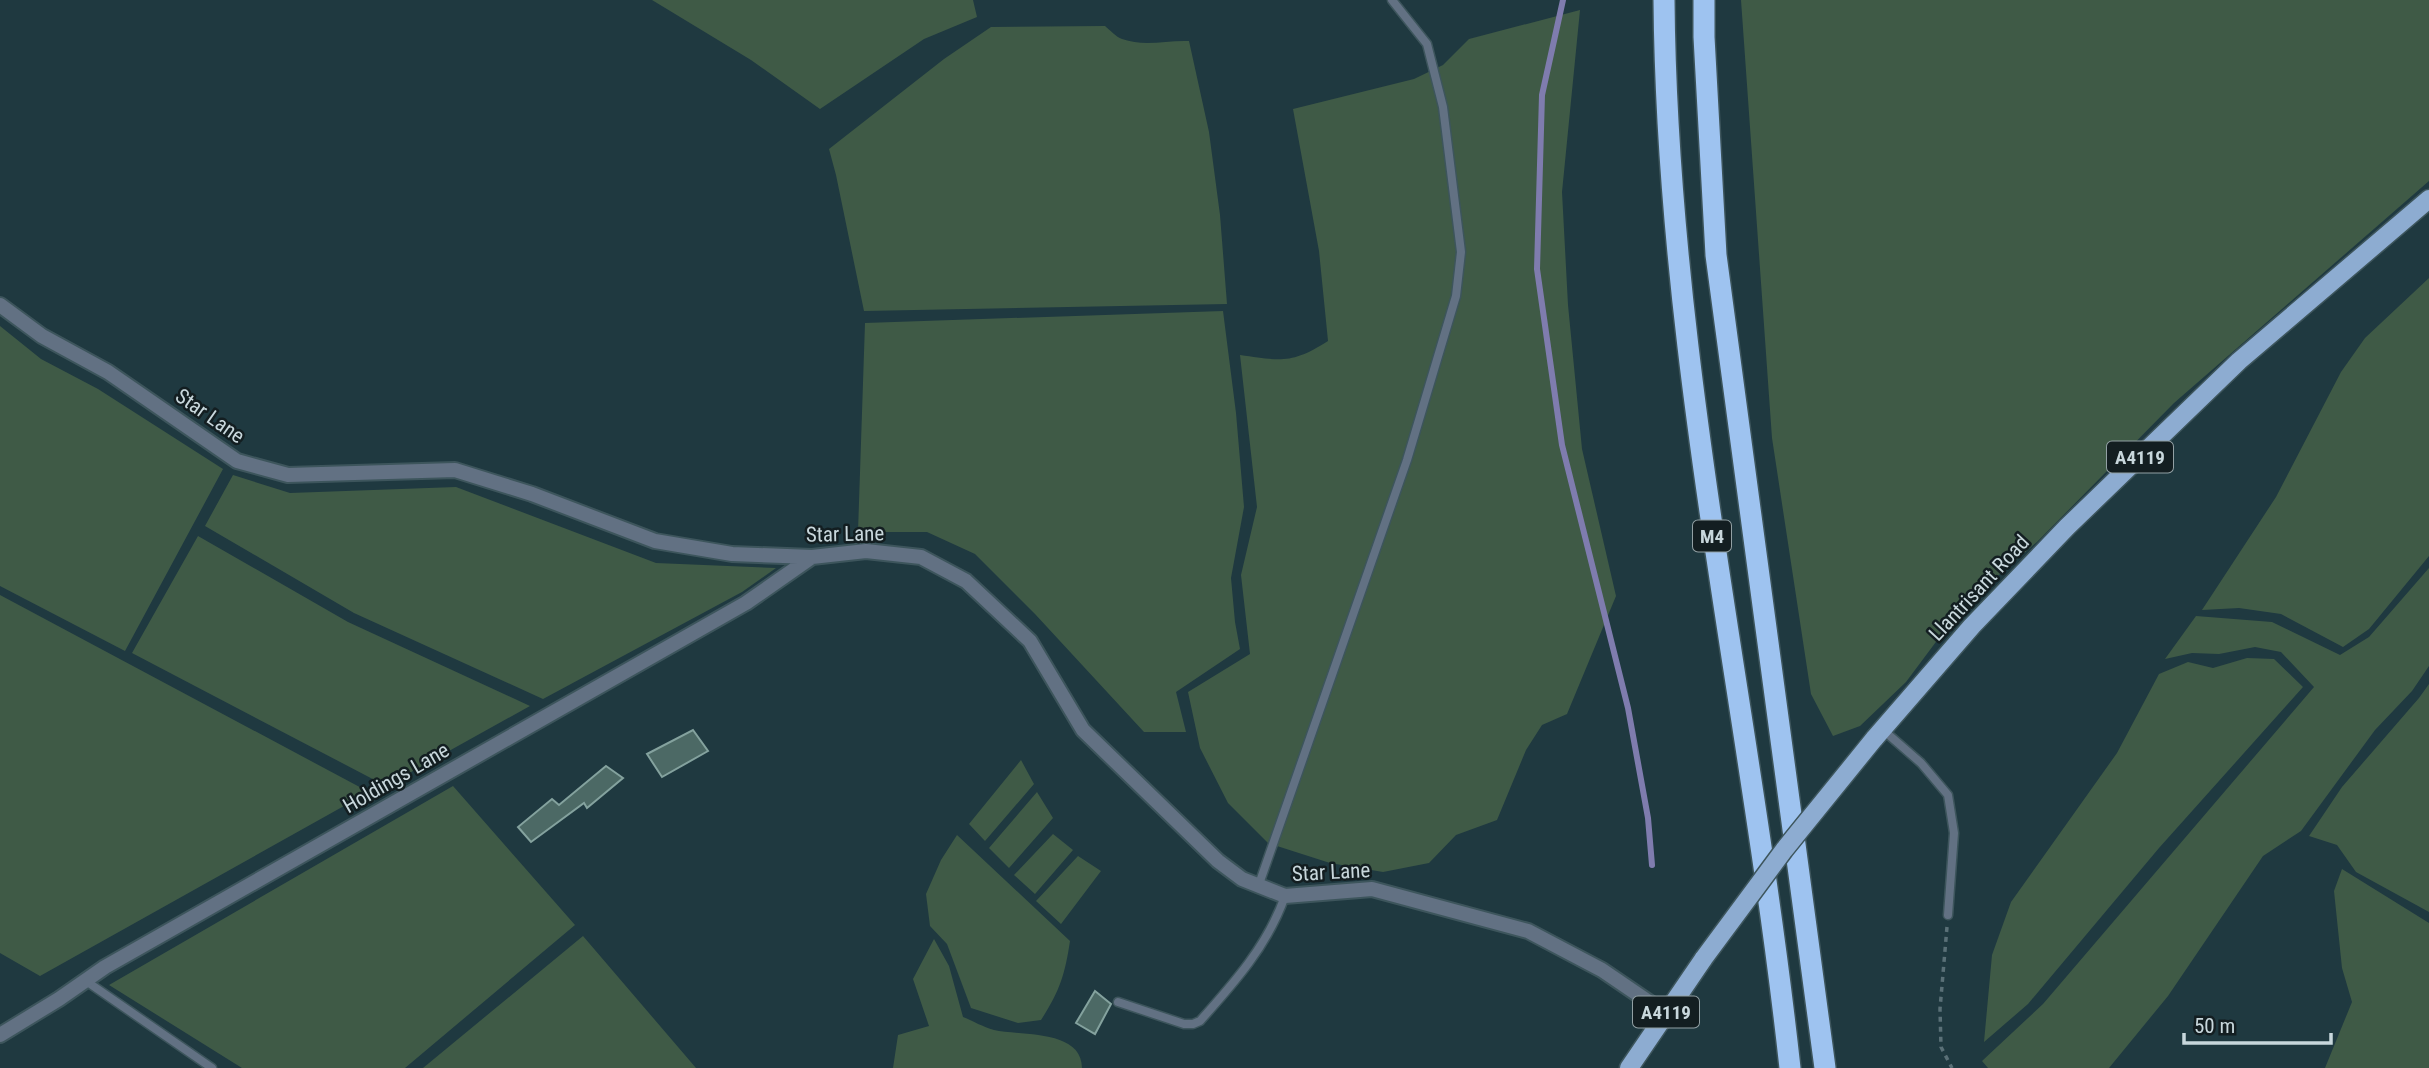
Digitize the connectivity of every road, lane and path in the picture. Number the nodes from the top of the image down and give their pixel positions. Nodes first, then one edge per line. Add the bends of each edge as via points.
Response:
1 (1392, 0) edge
2 (1664, 0) edge
3 (1704, 0) edge
4 (2429, 200) edge
5 (0, 305) edge
6 (812, 557) junction
7 (1878, 734) junction
8 (1258, 887) junction
9 (1284, 897) junction
10 (1948, 915) joint
11 (86, 981) junction
12 (1118, 1002) dead end
13 (1665, 1013) junction
14 (0, 1035) edge
15 (212, 1068) edge
16 (1629, 1068) edge
17 (1790, 1068) edge
18 (1825, 1068) edge
19 (1952, 1068) edge

1 - 8 lane via 1427,44 1443,107 1461,252 1456,296 1407,460
2 - 17 highway, M4 via 1677,242 1709,511
3 - 18 highway, M4 via 1716,255
4 - 7 main road, Llantrisant Road / A4119 via 2239,361 2067,527
5 - 6 street, Star Lane via 237,461 288,475 455,470 655,541 732,554
6 - 8 street, Star Lane via 866,551 921,557 966,581 1030,641 1083,730 1218,861
6 - 11 street, Holdings Lane via 746,603
7 - 10 lane via 1922,764 1948,795 1954,833
7 - 13 main road, Llantrisant Road / A4119, bridge via 1784,850
8 - 9 street, Star Lane
9 - 12 lane via 1278,917 1251,960 1200,1021 1184,1024
9 - 13 street, Star Lane via 1372,889 1528,931 1602,970
10 - 19 path via 1940,1009 1941,1047
11 - 14 street, Holdings Lane
11 - 15 lane
13 - 16 main road, Llantrisant Road / A4119

